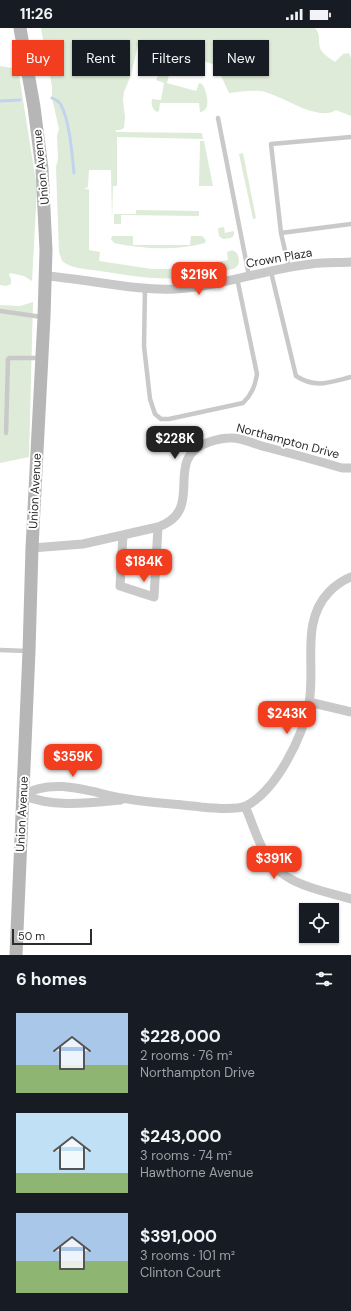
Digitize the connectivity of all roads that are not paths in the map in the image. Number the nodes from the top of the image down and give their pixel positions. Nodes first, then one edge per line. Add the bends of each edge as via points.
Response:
1 (20, 28) edge
2 (218, 118) dead end
3 (351, 138) edge
4 (351, 224) edge
5 (281, 233) junction
6 (351, 262) edge
7 (289, 268) junction
8 (271, 272) junction
9 (46, 276) junction
10 (249, 276) junction
11 (237, 278) junction
12 (145, 288) junction
13 (0, 311) edge
14 (44, 318) junction
15 (42, 358) junction
16 (351, 377) edge
17 (6, 433) dead end
18 (351, 468) edge
19 (158, 528) junction
20 (123, 536) junction
21 (32, 548) junction
22 (351, 577) edge
23 (0, 650) edge
24 (29, 651) junction
25 (309, 702) junction
26 (351, 712) edge
27 (23, 795) junction
28 (128, 799) junction
29 (245, 806) junction
30 (351, 899) edge
31 (16, 955) edge

1 - 9 street, Union Avenue via 42,169
2 - 10 lane
3 - 5 lane via 271,144
4 - 5 lane
5 - 7 lane
6 - 7 street, Crown Plaza
7 - 8 street, Crown Plaza
8 - 10 street, Crown Plaza
8 - 16 lane via 296,376 305,382 319,385
9 - 12 street, Crown Plaza
9 - 14 street, Union Avenue
10 - 11 street, Crown Plaza
11 - 12 street, Crown Plaza via 200,286
11 - 12 lane via 257,374 250,396 243,403 161,419 155,414 150,399 144,346
13 - 14 lane
14 - 15 street, Union Avenue
15 - 17 lane via 8,360
15 - 21 street, Union Avenue
18 - 19 street, Northampton Drive via 342,468 235,438 215,440 199,446 187,458 180,510 168,524
19 - 20 street, Northampton Drive
19 - 20 street via 154,597 120,586
20 - 21 street, Northampton Drive via 83,544
21 - 24 street, Union Avenue
22 - 25 street via 332,588 321,601 315,614 312,628
23 - 24 lane
24 - 27 street, Union Avenue
25 - 26 street
25 - 29 street via 300,732 281,770 264,792
27 - 28 street via 41,801 81,803
27 - 28 street via 46,786 86,789
27 - 31 street, Union Avenue
28 - 29 street via 214,808
29 - 30 street via 266,855 285,876 296,882

